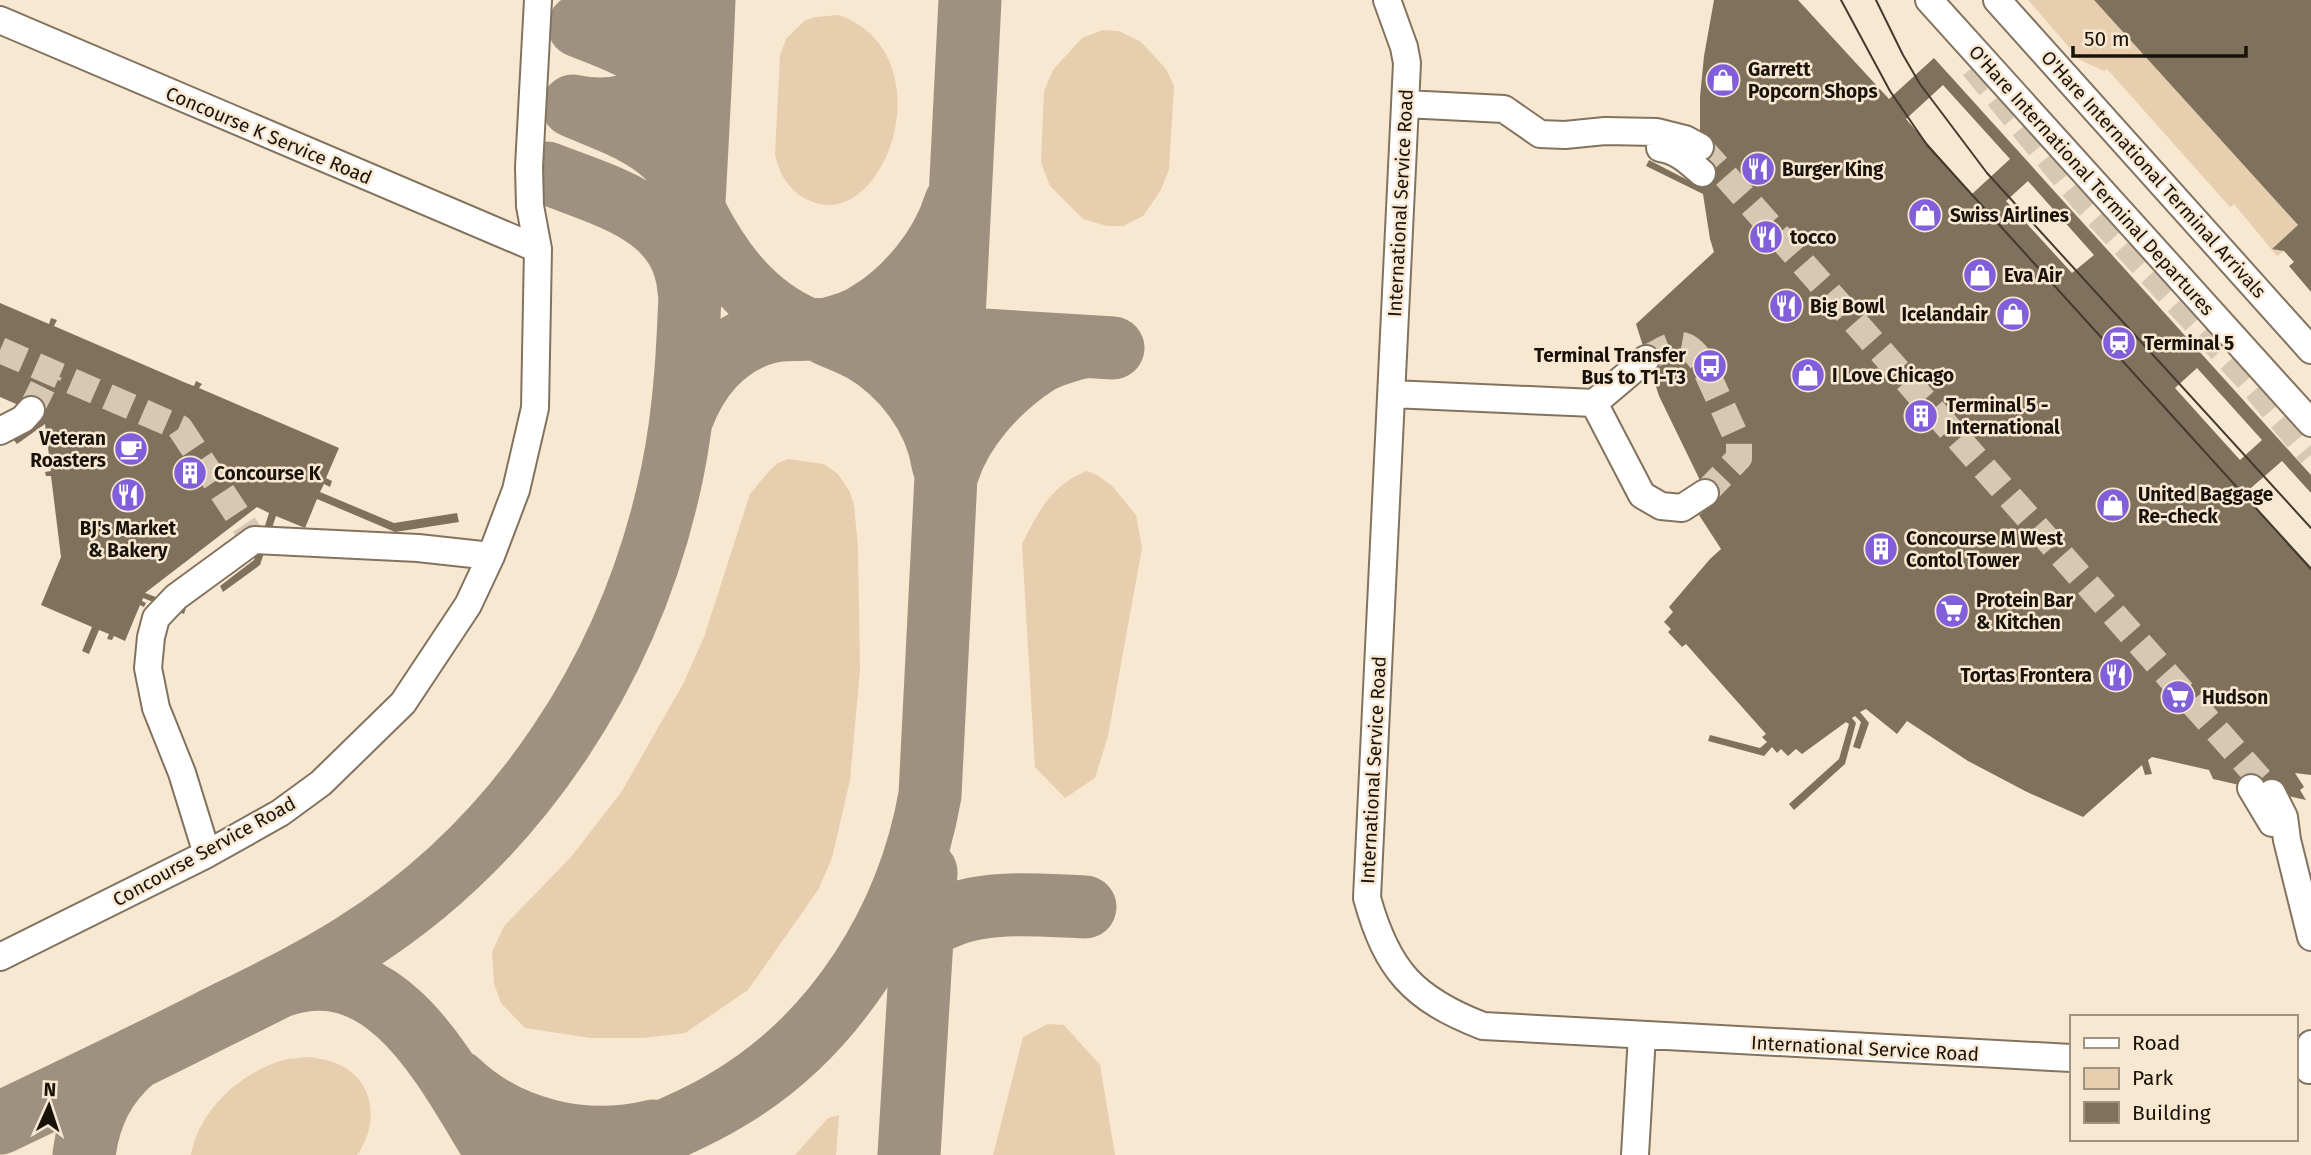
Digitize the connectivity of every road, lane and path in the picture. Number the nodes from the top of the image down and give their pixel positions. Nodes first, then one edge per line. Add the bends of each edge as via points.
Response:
1 (538, 0) edge
2 (1387, 0) edge
3 (1929, 0) edge
4 (1997, 0) edge
5 (0, 20) edge
6 (1405, 104) junction
7 (1701, 160) tunnel mouth
8 (538, 249) junction
9 (2311, 350) edge
10 (1646, 359) tunnel mouth
11 (1392, 394) junction
12 (1594, 403) junction
13 (31, 410) tunnel mouth
14 (2311, 423) edge
15 (0, 431) edge
16 (1705, 493) tunnel mouth
17 (491, 556) junction
18 (2261, 790) tunnel mouth
19 (206, 854) junction
20 (2311, 937) edge
21 (3, 951) edge
22 (1642, 1035) junction
23 (2070, 1058) edge
24 (1635, 1155) edge

1 - 8 street, Concourse Service Road via 530,167 530,206
2 - 6 street, International Service Road via 1407,63
3 - 14 street, O'Hare International Terminal Departures
4 - 9 street, O'Hare International Terminal Arrivals
5 - 8 street, Concourse K Service Road
6 - 7 street via 1504,109 1540,134 1667,149
6 - 11 street, International Service Road
8 - 17 street, Concourse Service Road via 535,408 516,490
10 - 12 street
11 - 12 street
11 - 22 street, International Service Road via 1367,867 1367,898 1382,944 1409,983 1448,1011 1483,1026
12 - 16 street via 1642,495 1661,506 1682,508
13 - 15 street
17 - 19 street, Concourse Service Road via 468,605 402,703 321,783 280,813
17 - 19 street via 254,540 176,597 156,618 148,668 156,708 182,773
18 - 20 street via 2273,824 2287,840
19 - 21 street, Concourse Service Road
22 - 23 street, International Service Road
22 - 24 street

